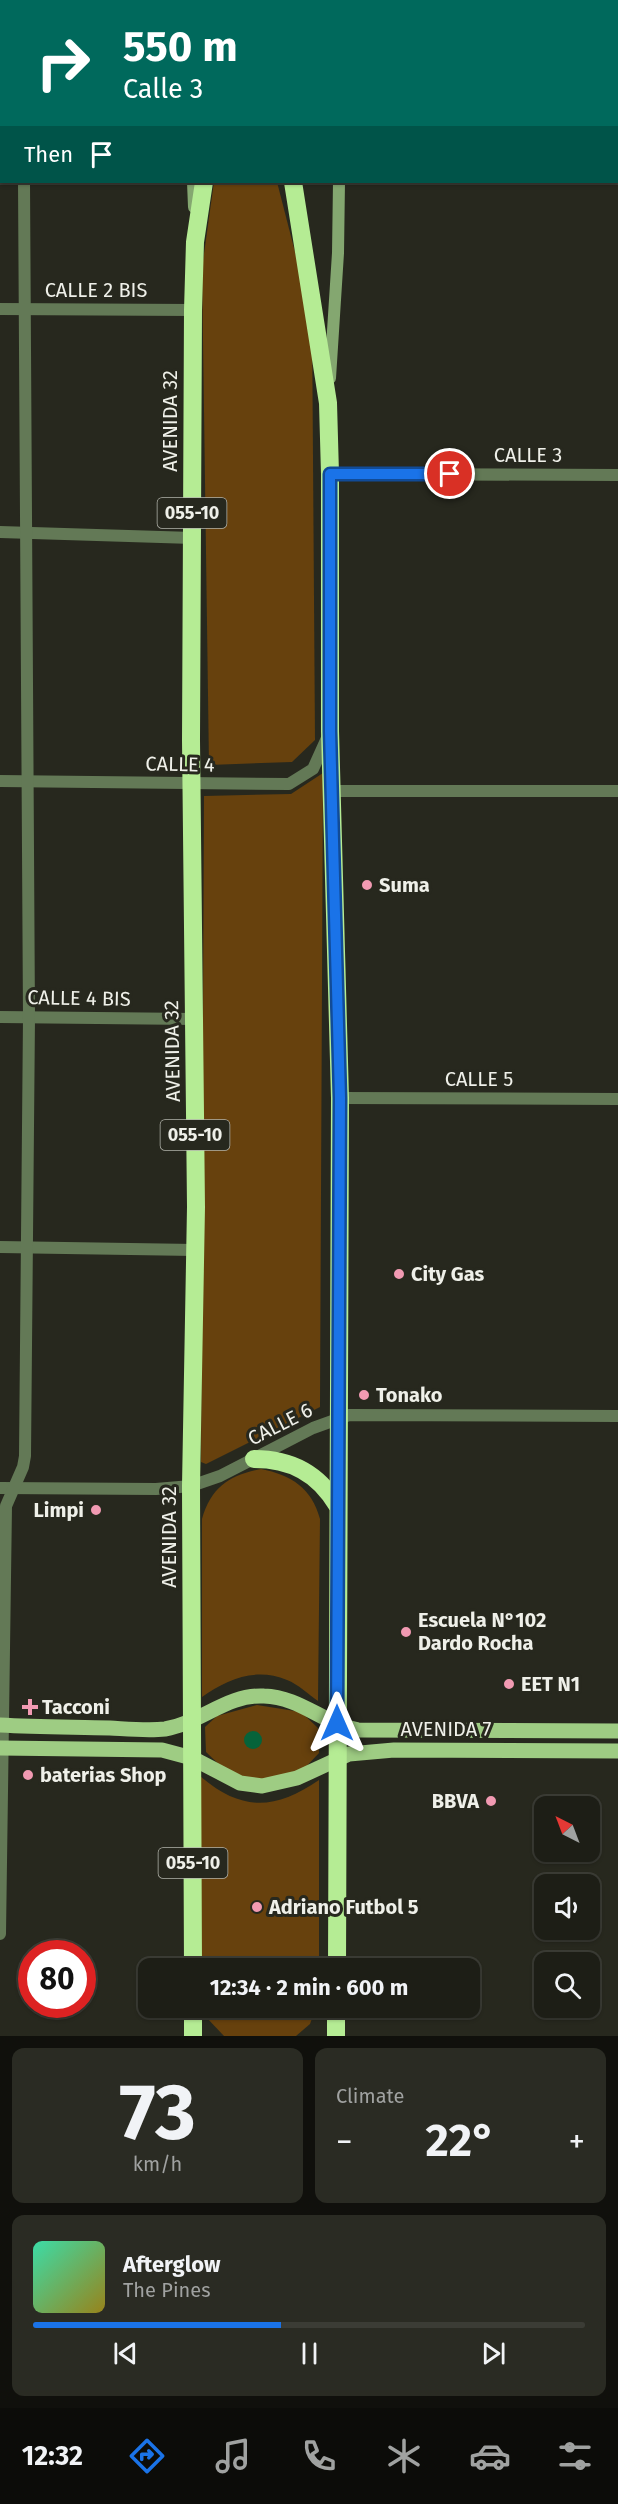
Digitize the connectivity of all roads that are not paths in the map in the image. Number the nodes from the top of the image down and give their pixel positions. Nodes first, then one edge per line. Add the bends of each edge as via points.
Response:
1 (24, 183) edge
2 (193, 183) edge
3 (204, 183) edge
4 (293, 183) edge
5 (339, 183) edge
6 (195, 243) junction
7 (0, 309) edge
8 (23, 309) junction
9 (192, 310) junction
10 (328, 403) junction
11 (330, 474) junction
12 (618, 475) edge
13 (0, 532) edge
14 (24, 532) junction
15 (193, 538) junction
16 (330, 731) junction
17 (0, 781) edge
18 (26, 781) junction
19 (193, 783) junction
20 (331, 791) junction
21 (618, 791) edge
22 (0, 1017) edge
23 (29, 1017) junction
24 (194, 1019) junction
25 (340, 1098) junction
26 (618, 1099) edge
27 (0, 1247) edge
28 (28, 1247) junction
29 (195, 1250) junction
30 (618, 1416) edge
31 (339, 1418) junction
32 (254, 1459) junction
33 (191, 1486) junction
34 (6, 1488) edge
35 (338, 1505) junction
36 (192, 1722) junction
37 (337, 1723) junction
38 (1, 1726) edge
39 (618, 1731) edge
40 (1, 1748) edge
41 (618, 1751) edge
42 (192, 1758) junction
43 (337, 1760) junction
44 (0, 1934) edge
45 (193, 1958) edge
46 (337, 1958) edge
47 (193, 2018) edge
48 (336, 2018) edge
49 (193, 2036) edge
50 (336, 2036) edge

1 - 8 street
2 - 6 street, AVENIDA 32
3 - 6 highway, AVENIDA 32 / 055-10
4 - 10 highway
5 - 10 street
6 - 9 highway, AVENIDA 32 / 055-10
7 - 8 street, CALLE 2 BIS
8 - 9 street, CALLE 2 BIS
8 - 14 street
9 - 15 highway, AVENIDA 32 / 055-10
10 - 11 highway
11 - 12 street, CALLE 3
11 - 16 highway
13 - 14 street
14 - 15 street
14 - 18 street
15 - 19 highway, AVENIDA 32 / 055-10
16 - 19 street, CALLE 4 via 313,769 289,784
16 - 20 highway
17 - 18 street, CALLE 4
18 - 19 street, CALLE 4
18 - 23 street
19 - 24 highway, AVENIDA 32 / 055-10
20 - 21 street
20 - 25 highway
22 - 23 street, CALLE 4 BIS
23 - 24 street, CALLE 4 BIS
23 - 28 street
24 - 29 highway, AVENIDA 32 / 055-10
25 - 26 street, CALLE 5
25 - 31 highway
27 - 28 street
28 - 29 street
28 - 34 street via 25,1456 23,1467
29 - 33 highway, AVENIDA 32 / 055-10
30 - 31 street, CALLE 6
31 - 32 street, CALLE 6
31 - 35 highway
32 - 33 street, CALLE 6
32 - 35 highway via 281,1461 306,1470
33 - 34 street, CALLE 6
33 - 36 highway, AVENIDA 32 / 055-10
34 - 38 street
35 - 37 highway
36 - 37 main road, AVENIDA 7 via 223,1705 256,1695 296,1702
36 - 38 main road, AVENIDA 7 via 162,1729
36 - 42 highway, AVENIDA 32 / 055-10
37 - 39 main road, AVENIDA 7 via 358,1730
37 - 43 highway
38 - 40 street
40 - 42 main road, AVENIDA 7 via 162,1750
40 - 44 street
41 - 43 main road, AVENIDA 7 via 394,1750 360,1752
42 - 43 main road, AVENIDA 7 via 231,1779 262,1786 297,1778
42 - 45 highway, AVENIDA 32 / 055-10
43 - 46 highway
47 - 49 highway
48 - 50 highway

